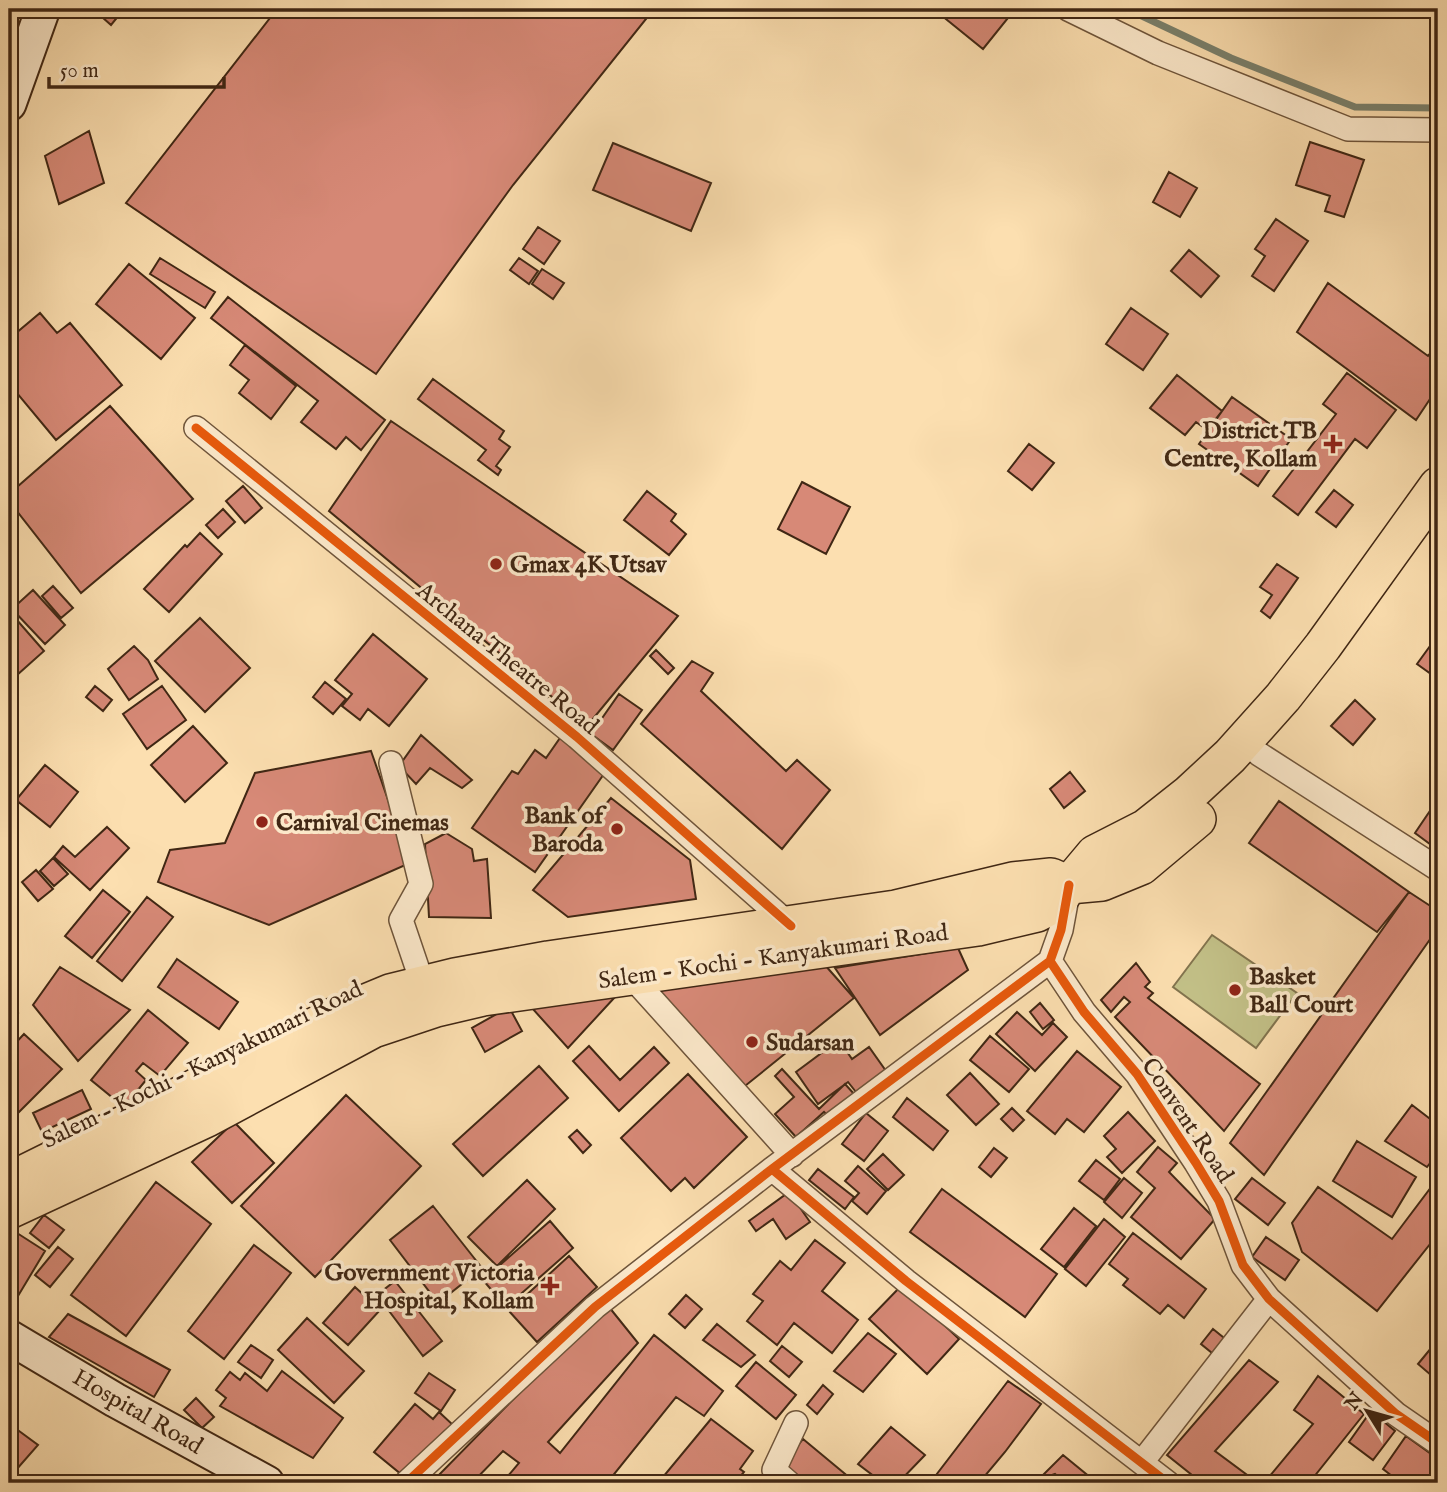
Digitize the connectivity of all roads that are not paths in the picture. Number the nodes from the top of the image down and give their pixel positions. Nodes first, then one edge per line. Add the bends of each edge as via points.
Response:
1 (43, 9) edge
2 (1068, 9) edge
3 (9, 104) edge
4 (1438, 130) edge
5 (196, 428) dead end
6 (1438, 486) edge
7 (1438, 518) edge
8 (1259, 754) junction
9 (391, 763) dead end
10 (1438, 869) edge
11 (1069, 885) junction
12 (791, 926) junction
13 (1050, 961) junction
14 (631, 976) junction
15 (422, 985) junction
16 (792, 1155) junction
17 (772, 1169) junction
18 (9, 1177) edge
19 (9, 1210) edge
20 (1269, 1299) junction
21 (9, 1337) edge
22 (796, 1423) dead end
23 (1438, 1443) edge
24 (1142, 1462) junction
25 (775, 1479) edge
26 (267, 1483) edge
27 (406, 1483) edge
28 (1168, 1483) edge

1 - 3 main road
2 - 4 street via 1157,54 1348,129
5 - 12 street, Archana Theatre Road via 577,737
6 - 11 main road, Salem - Kochi - Kanyakumari Road via 1323,646 1230,756 1146,828 1095,854
7 - 8 main road, Salem - Kochi - Kanyakumari Road
8 - 10 street
8 - 11 main road, Salem - Kochi - Kanyakumari Road via 1197,819 1141,866 1102,882
9 - 15 street via 421,884 401,920
11 - 12 main road, Salem - Kochi - Kanyakumari Road via 1051,877 1013,881 896,909
11 - 13 street
11 - 14 main road, Salem - Kochi - Kanyakumari Road via 1056,903 1037,913 978,927
12 - 15 main road, Salem - Kochi - Kanyakumari Road via 548,960
13 - 16 street
13 - 20 street, Convent Road via 1172,1126 1219,1201 1243,1265
14 - 16 street
14 - 19 main road, Salem - Kochi - Kanyakumari Road via 483,997 373,1029 207,1118
15 - 18 main road, Salem - Kochi - Kanyakumari Road via 337,1015 125,1125
16 - 17 street
17 - 24 street via 906,1281
17 - 27 street via 595,1307
20 - 23 street, Convent Road via 1396,1414
20 - 24 street
21 - 26 main road, Hospital Road
22 - 25 street
24 - 28 street

